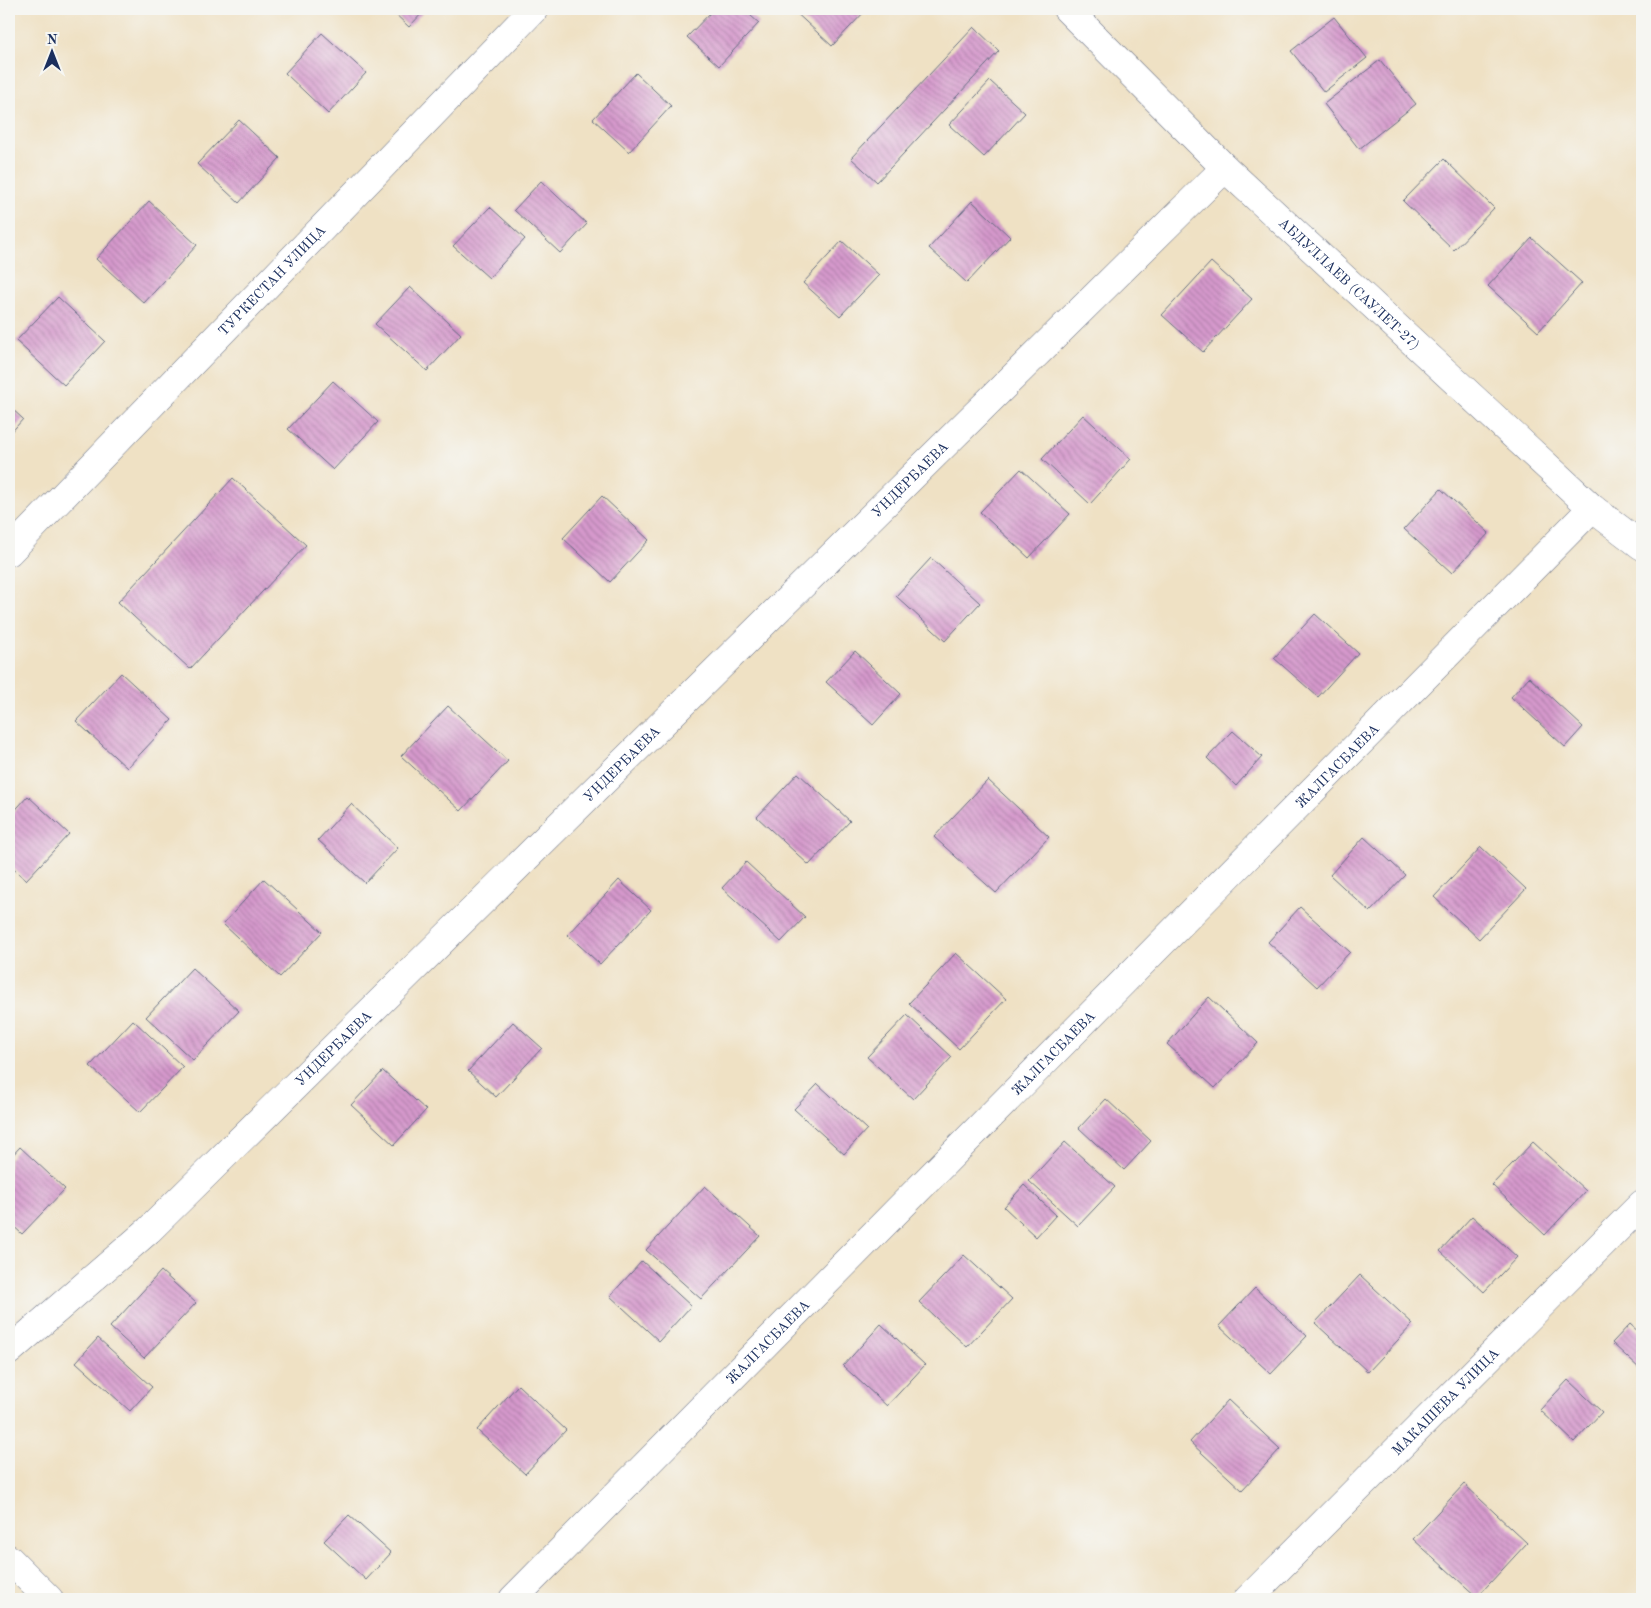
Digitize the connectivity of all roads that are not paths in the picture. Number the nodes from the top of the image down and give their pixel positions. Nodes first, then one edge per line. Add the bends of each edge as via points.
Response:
1 (534, 9) edge
2 (1067, 9) edge
3 (1225, 168) junction
4 (1592, 508) junction
5 (1642, 546) edge
6 (9, 552) edge
7 (1642, 1204) edge
8 (9, 1352) edge
9 (9, 1559) edge
10 (49, 1599) edge
11 (513, 1599) edge
12 (1248, 1599) edge

1 - 6 street, ТУРКЕСТАН УЛИЦА
2 - 3 street, АБДУЛЛАЕВ (САУЛЕТ-27)
3 - 4 street, АБДУЛЛАЕВ (САУЛЕТ-27)
3 - 8 street, УНДЕРБАЕВА via 149,1230
4 - 5 street, АБДУЛЛАЕВ (САУЛЕТ-27)
4 - 11 street, ЖАЛГАСБАЕВА
7 - 12 street, МАКАШЕВА УЛИЦА
9 - 10 street

